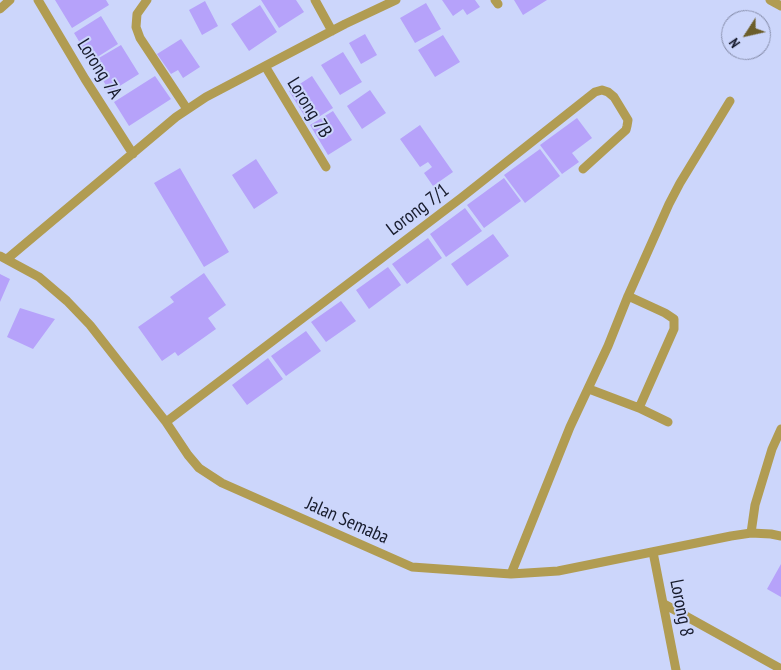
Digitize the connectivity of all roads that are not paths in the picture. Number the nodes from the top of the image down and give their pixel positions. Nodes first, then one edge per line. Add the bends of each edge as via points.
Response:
1 (10, 0) edge
2 (38, 0) edge
3 (147, 0) edge
4 (315, 0) edge
5 (396, 0) edge
6 (770, 0) edge
7 (781, 6) edge
8 (0, 9) edge
9 (332, 31) junction
10 (264, 66) junction
11 (730, 101) dead end
12 (187, 109) junction
13 (133, 154) junction
14 (326, 167) dead end
15 (583, 169) dead end
16 (4, 257) edge
17 (628, 296) junction
18 (589, 389) junction
19 (639, 408) junction
20 (166, 422) junction
21 (668, 422) dead end
22 (781, 429) edge
23 (751, 533) junction
24 (781, 536) edge
25 (653, 552) junction
26 (512, 574) junction
27 (664, 604) junction
28 (781, 668) edge
29 (676, 670) edge

1 - 8 street
2 - 13 street, Lorong 7A
3 - 12 street via 136,14 140,38
4 - 9 street
5 - 9 street
6 - 7 street
9 - 10 street
10 - 12 street
10 - 14 street, Lorong 7B
11 - 17 street via 669,204
12 - 13 street
13 - 16 street
15 - 20 street, Lorong 7/1 via 626,130 628,120 614,97 602,90 595,92
16 - 20 street, Jalan Semaba via 38,277 67,301 90,325
17 - 18 street
17 - 19 street via 674,319 674,329
18 - 19 street
18 - 26 street via 570,427
19 - 21 street
20 - 26 street, Jalan Semaba via 199,468 222,483 400,562 412,567
22 - 23 street via 756,505
23 - 24 street, Jalan Semaba
23 - 25 street, Jalan Semaba
25 - 26 street, Jalan Semaba via 558,571
25 - 27 street, Lorong 8
27 - 28 street
27 - 29 street, Lorong 8

